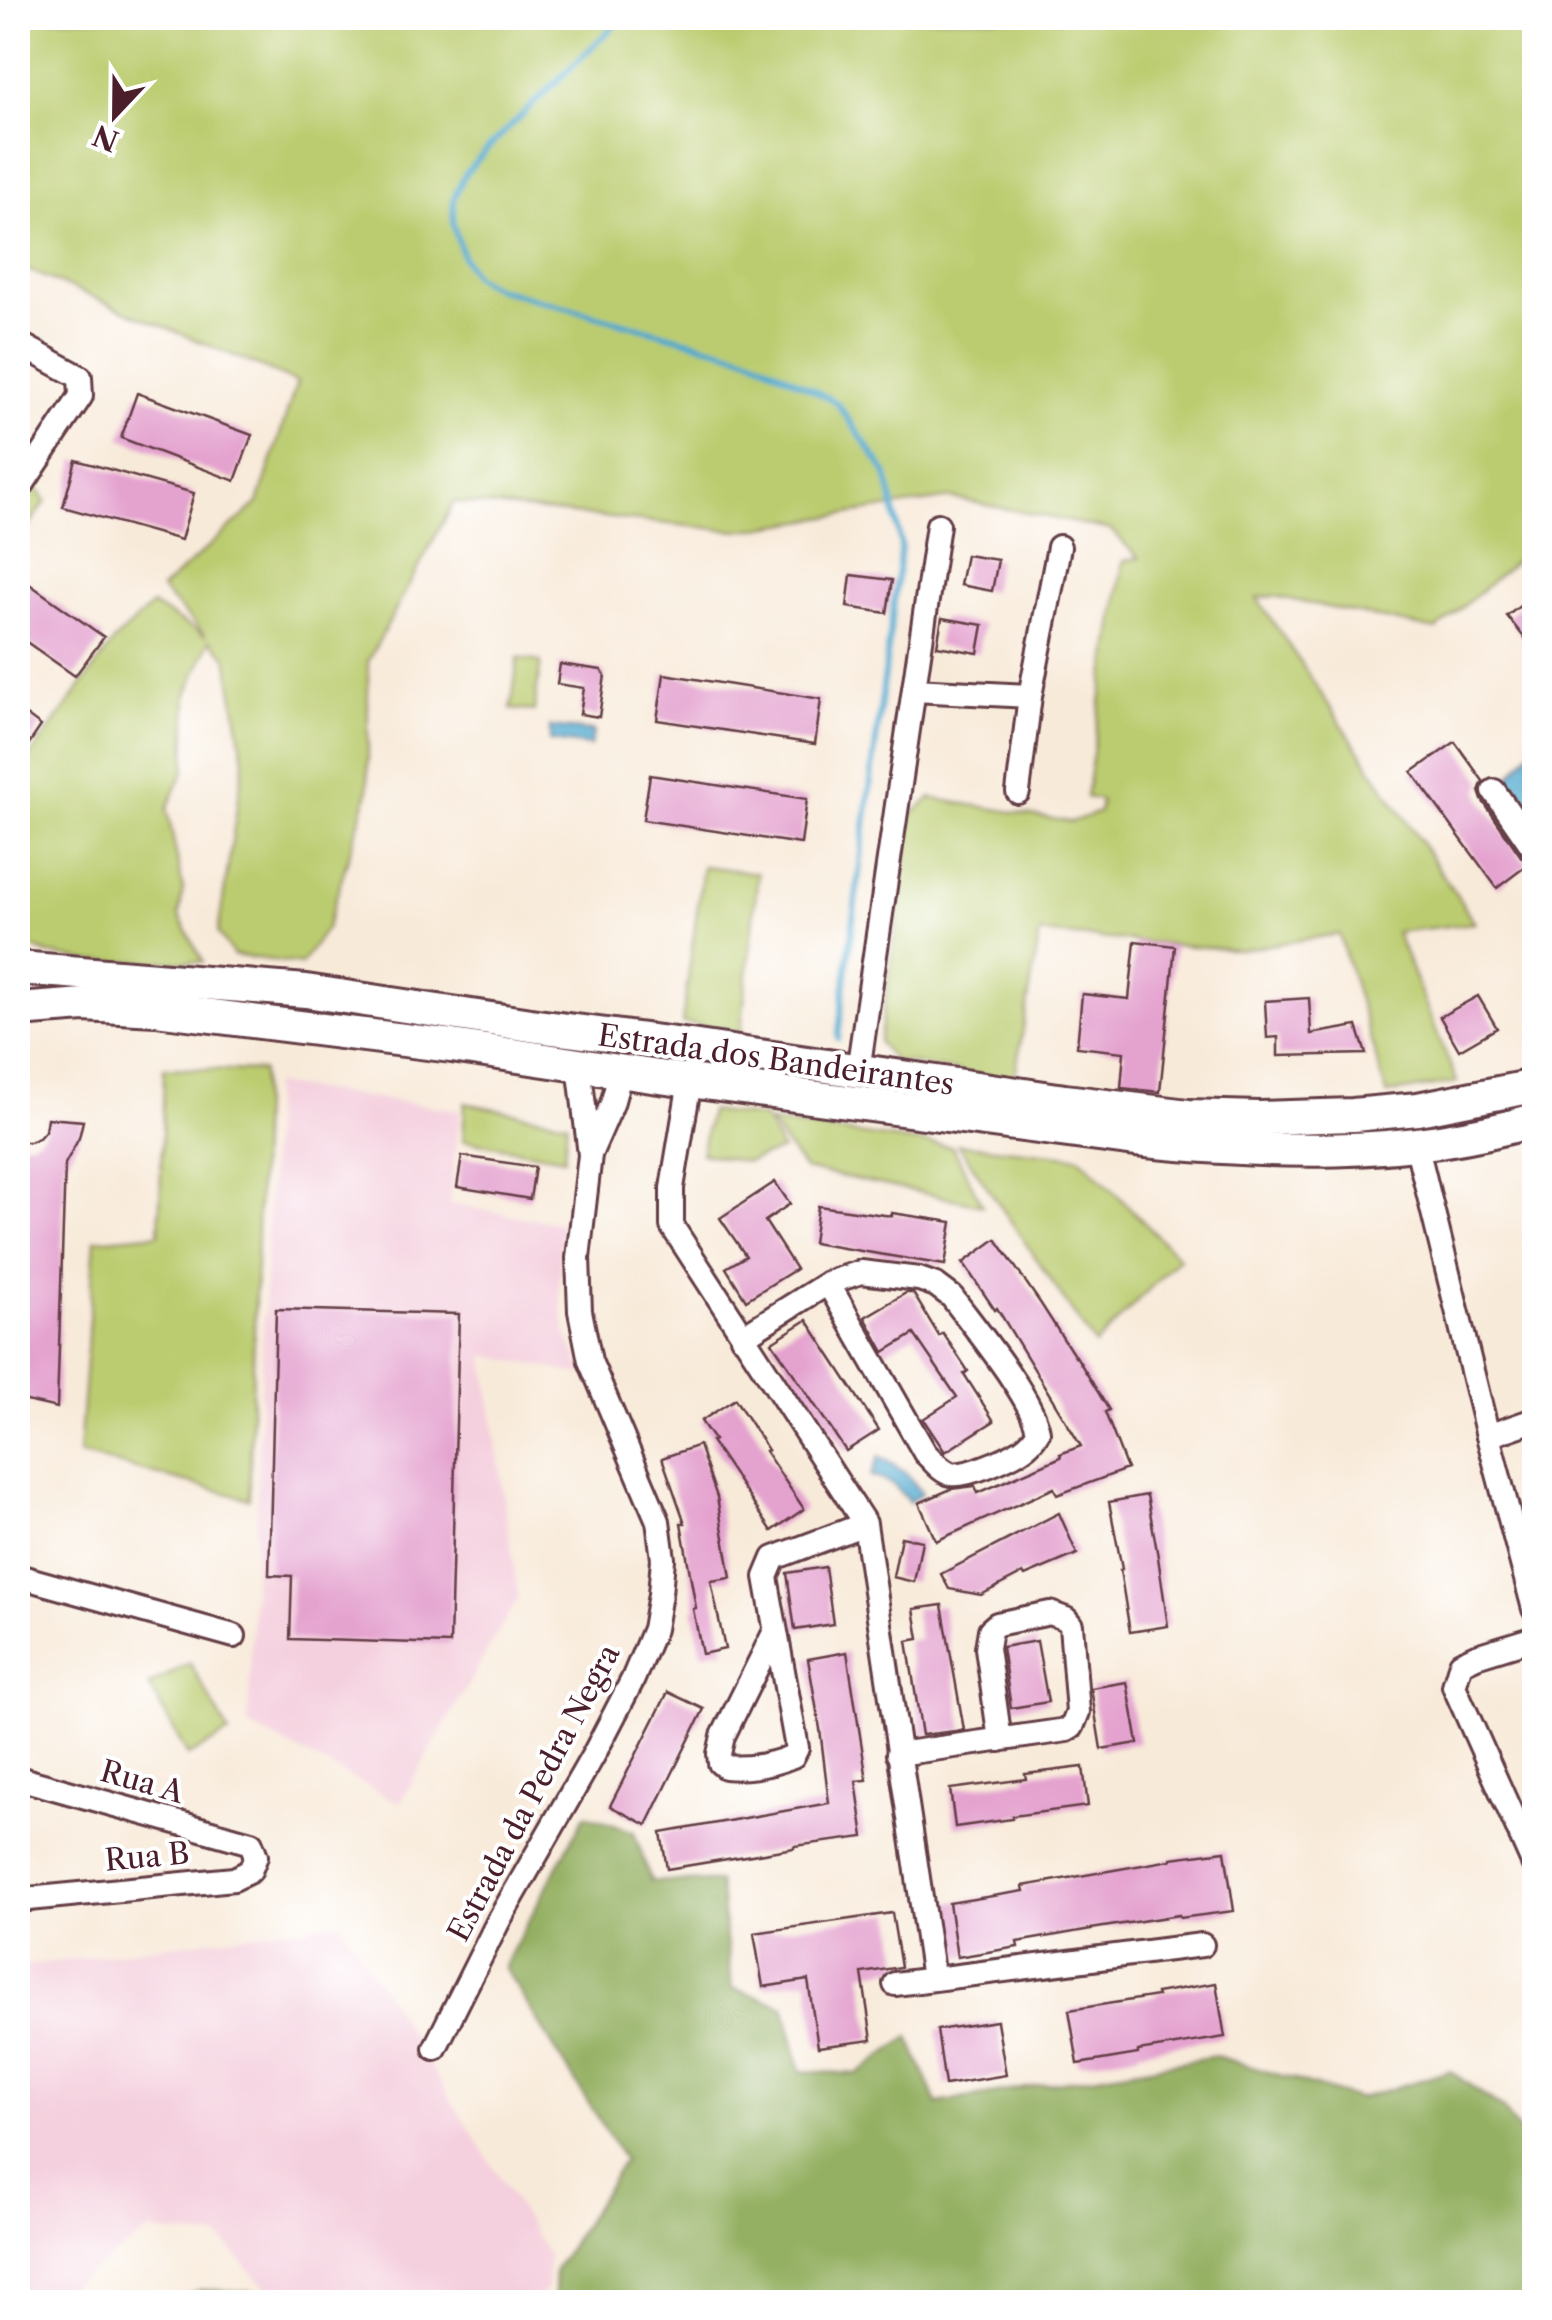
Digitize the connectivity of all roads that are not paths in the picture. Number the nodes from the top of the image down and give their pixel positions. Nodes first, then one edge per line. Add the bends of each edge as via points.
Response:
1 (18, 342) edge
2 (18, 491) edge
3 (938, 525) dead end
4 (1058, 547) dead end
5 (914, 690) junction
6 (1030, 696) junction
7 (1494, 791) dead end
8 (1018, 792) dead end
9 (1534, 849) edge
10 (18, 951) edge
11 (18, 968) edge
12 (56, 969) junction
13 (18, 1010) edge
14 (579, 1066) junction
15 (858, 1070) junction
16 (622, 1072) junction
17 (690, 1080) junction
18 (1534, 1086) edge
19 (1534, 1120) edge
20 (1416, 1143) junction
21 (590, 1155) junction
22 (828, 1282) junction
23 (742, 1337) junction
24 (1534, 1420) edge
25 (1488, 1436) junction
26 (865, 1524) junction
27 (18, 1576) edge
28 (1534, 1609) edge
29 (776, 1631) junction
30 (234, 1636) dead end
31 (1534, 1638) edge
32 (1000, 1740) junction
33 (898, 1754) junction
34 (18, 1778) edge
35 (251, 1843) joint
36 (1534, 1865) edge
37 (18, 1900) edge
38 (1202, 1945) dead end
39 (933, 1978) junction
40 (895, 1984) dead end
41 (435, 2048) dead end

1 - 2 street via 80,377 81,396
3 - 5 street
4 - 6 street
5 - 6 street
5 - 15 street
6 - 8 street
7 - 9 street
10 - 12 street
11 - 12 main road, Estrada dos Bandeirantes
12 - 15 main road, Estrada dos Bandeirantes via 306,991
13 - 14 main road, Estrada dos Bandeirantes via 156,1009
14 - 16 main road, Estrada dos Bandeirantes
14 - 21 street, Estrada da Pedra Negra
15 - 18 main road, Estrada dos Bandeirantes via 1170,1114 1258,1118 1418,1108
16 - 17 main road, Estrada dos Bandeirantes
16 - 21 street, Estrada da Pedra Negra
17 - 20 main road, Estrada dos Bandeirantes via 1215,1148
17 - 23 street via 672,1226
19 - 20 main road, Estrada dos Bandeirantes
20 - 25 street
21 - 41 street, Estrada da Pedra Negra via 578,1258 580,1311 590,1361 658,1522 660,1594 633,1678
22 - 22 street via 861,1272 919,1278 952,1297 1024,1397 1037,1420 1033,1440 975,1470 942,1470 925,1453
22 - 23 street
23 - 26 street
24 - 25 street
25 - 28 street
26 - 29 street via 774,1558 766,1578
26 - 33 street
27 - 30 street
29 - 29 street via 795,1754 725,1768 722,1736
31 - 36 street via 1461,1663 1454,1686
32 - 32 street via 1067,1730 1076,1720 1072,1625 1057,1614 990,1630 986,1648
32 - 33 street
33 - 39 street
34 - 35 street, Rua A
35 - 37 street, Rua B via 254,1864 234,1879
38 - 39 street
39 - 40 street

